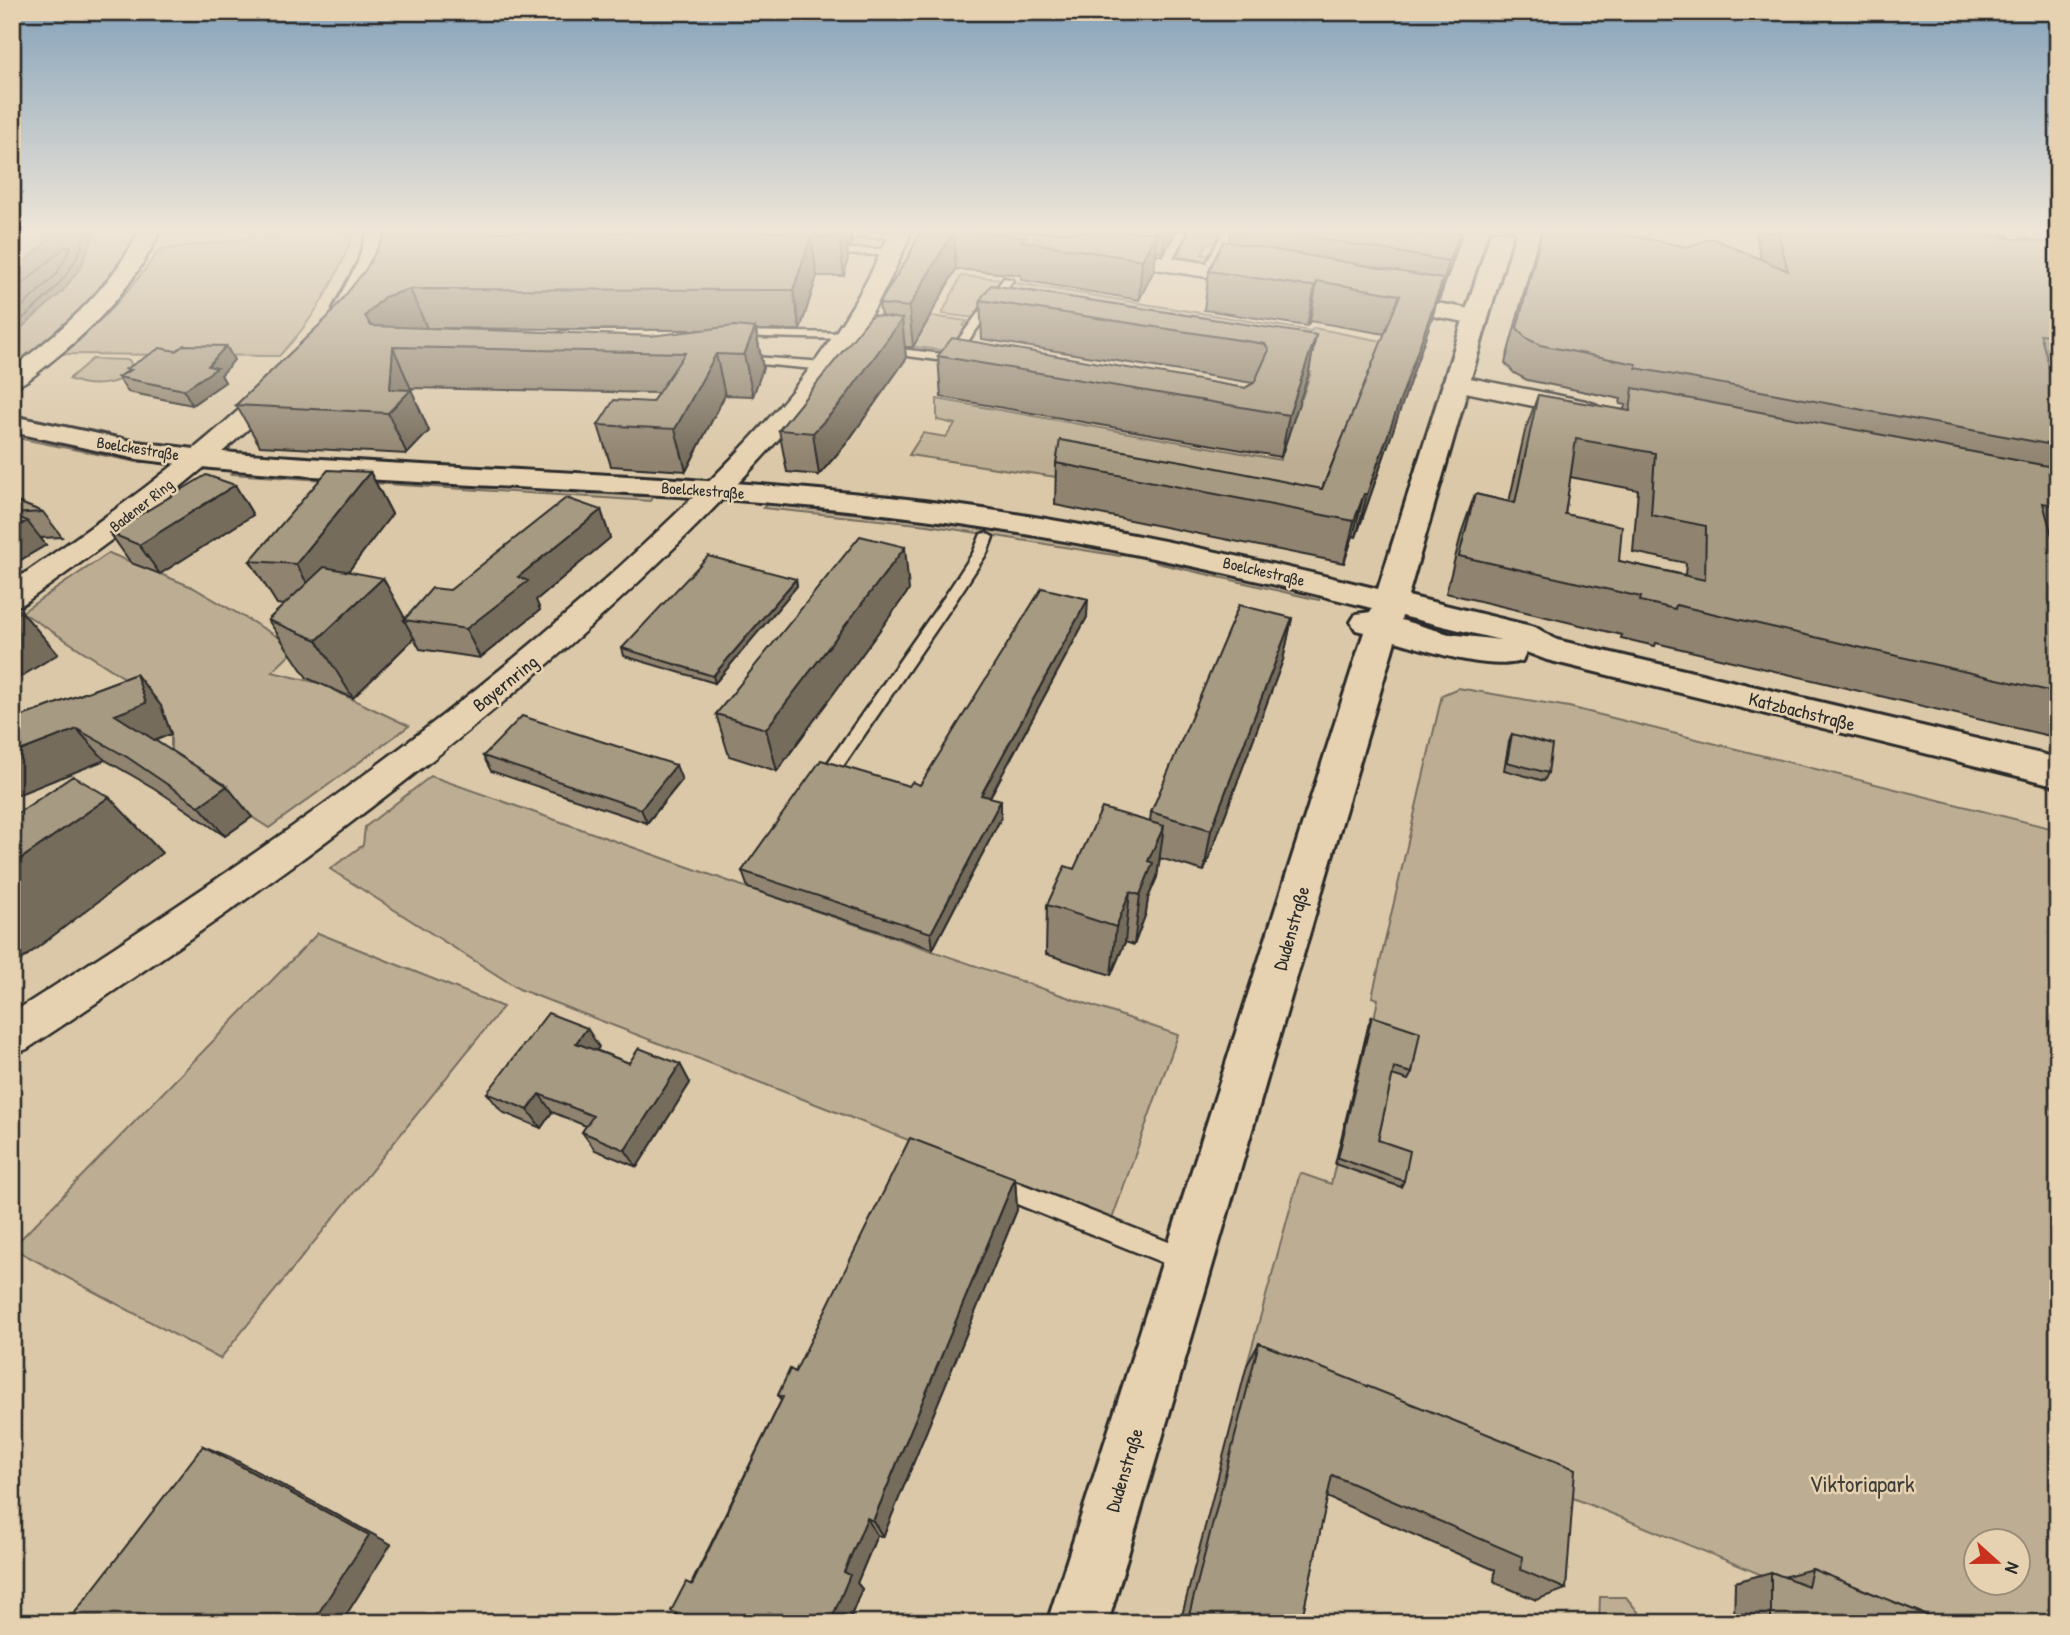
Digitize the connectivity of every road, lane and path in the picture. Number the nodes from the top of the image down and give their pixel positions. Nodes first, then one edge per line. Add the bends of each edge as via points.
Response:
1 (95, 308) edge
2 (345, 308) edge
3 (864, 308) edge
4 (991, 308) edge
5 (1427, 308) edge
6 (1479, 308) edge
7 (1476, 317) junction
8 (334, 324) edge
9 (545, 334) edge
10 (699, 334) edge
11 (726, 334) edge
12 (842, 349) junction
13 (871, 349) edge
14 (951, 358) junction
15 (726, 361) edge
16 (294, 371) edge
17 (958, 372) edge
18 (12, 380) edge
19 (1455, 383) junction
20 (1607, 413) edge
21 (12, 424) edge
22 (12, 441) edge
23 (191, 465) junction
24 (707, 500) junction
25 (986, 537) junction
26 (1140, 556) junction
27 (12, 597) edge
28 (1385, 613) junction
29 (833, 768) edge
30 (2058, 772) edge
31 (12, 1036) edge
32 (1002, 1187) edge
33 (1189, 1261) junction
34 (1077, 1623) edge

1 - 18 street
2 - 8 street
3 - 12 street, Bayernring
4 - 14 lane via 969,344
5 - 7 street
6 - 7 main road, Dudenstraße
7 - 19 main road, Dudenstraße
9 - 10 lane
11 - 12 lane
12 - 15 lane
12 - 24 street, Bayernring
13 - 14 lane
14 - 17 lane via 945,370
16 - 23 street, Badener Ring
19 - 20 street
19 - 28 main road, Dudenstraße
21 - 23 main road, Boelckestraße
22 - 23 main road, Boelckestraße
23 - 24 main road, Boelckestraße via 303,484
23 - 27 street, Badener Ring via 117,524
24 - 25 main road, Boelckestraße
24 - 26 main road, Boelckestraße via 945,512
24 - 31 street, Bayernring via 594,609 436,739 246,880
25 - 26 main road, Boelckestraße
25 - 29 lane via 950,599
26 - 28 main road, Boelckestraße
28 - 30 main road, Katzbachstraße via 1449,645 1522,654 1547,649
28 - 33 main road, Dudenstraße
32 - 33 lane
33 - 34 main road, Dudenstraße

